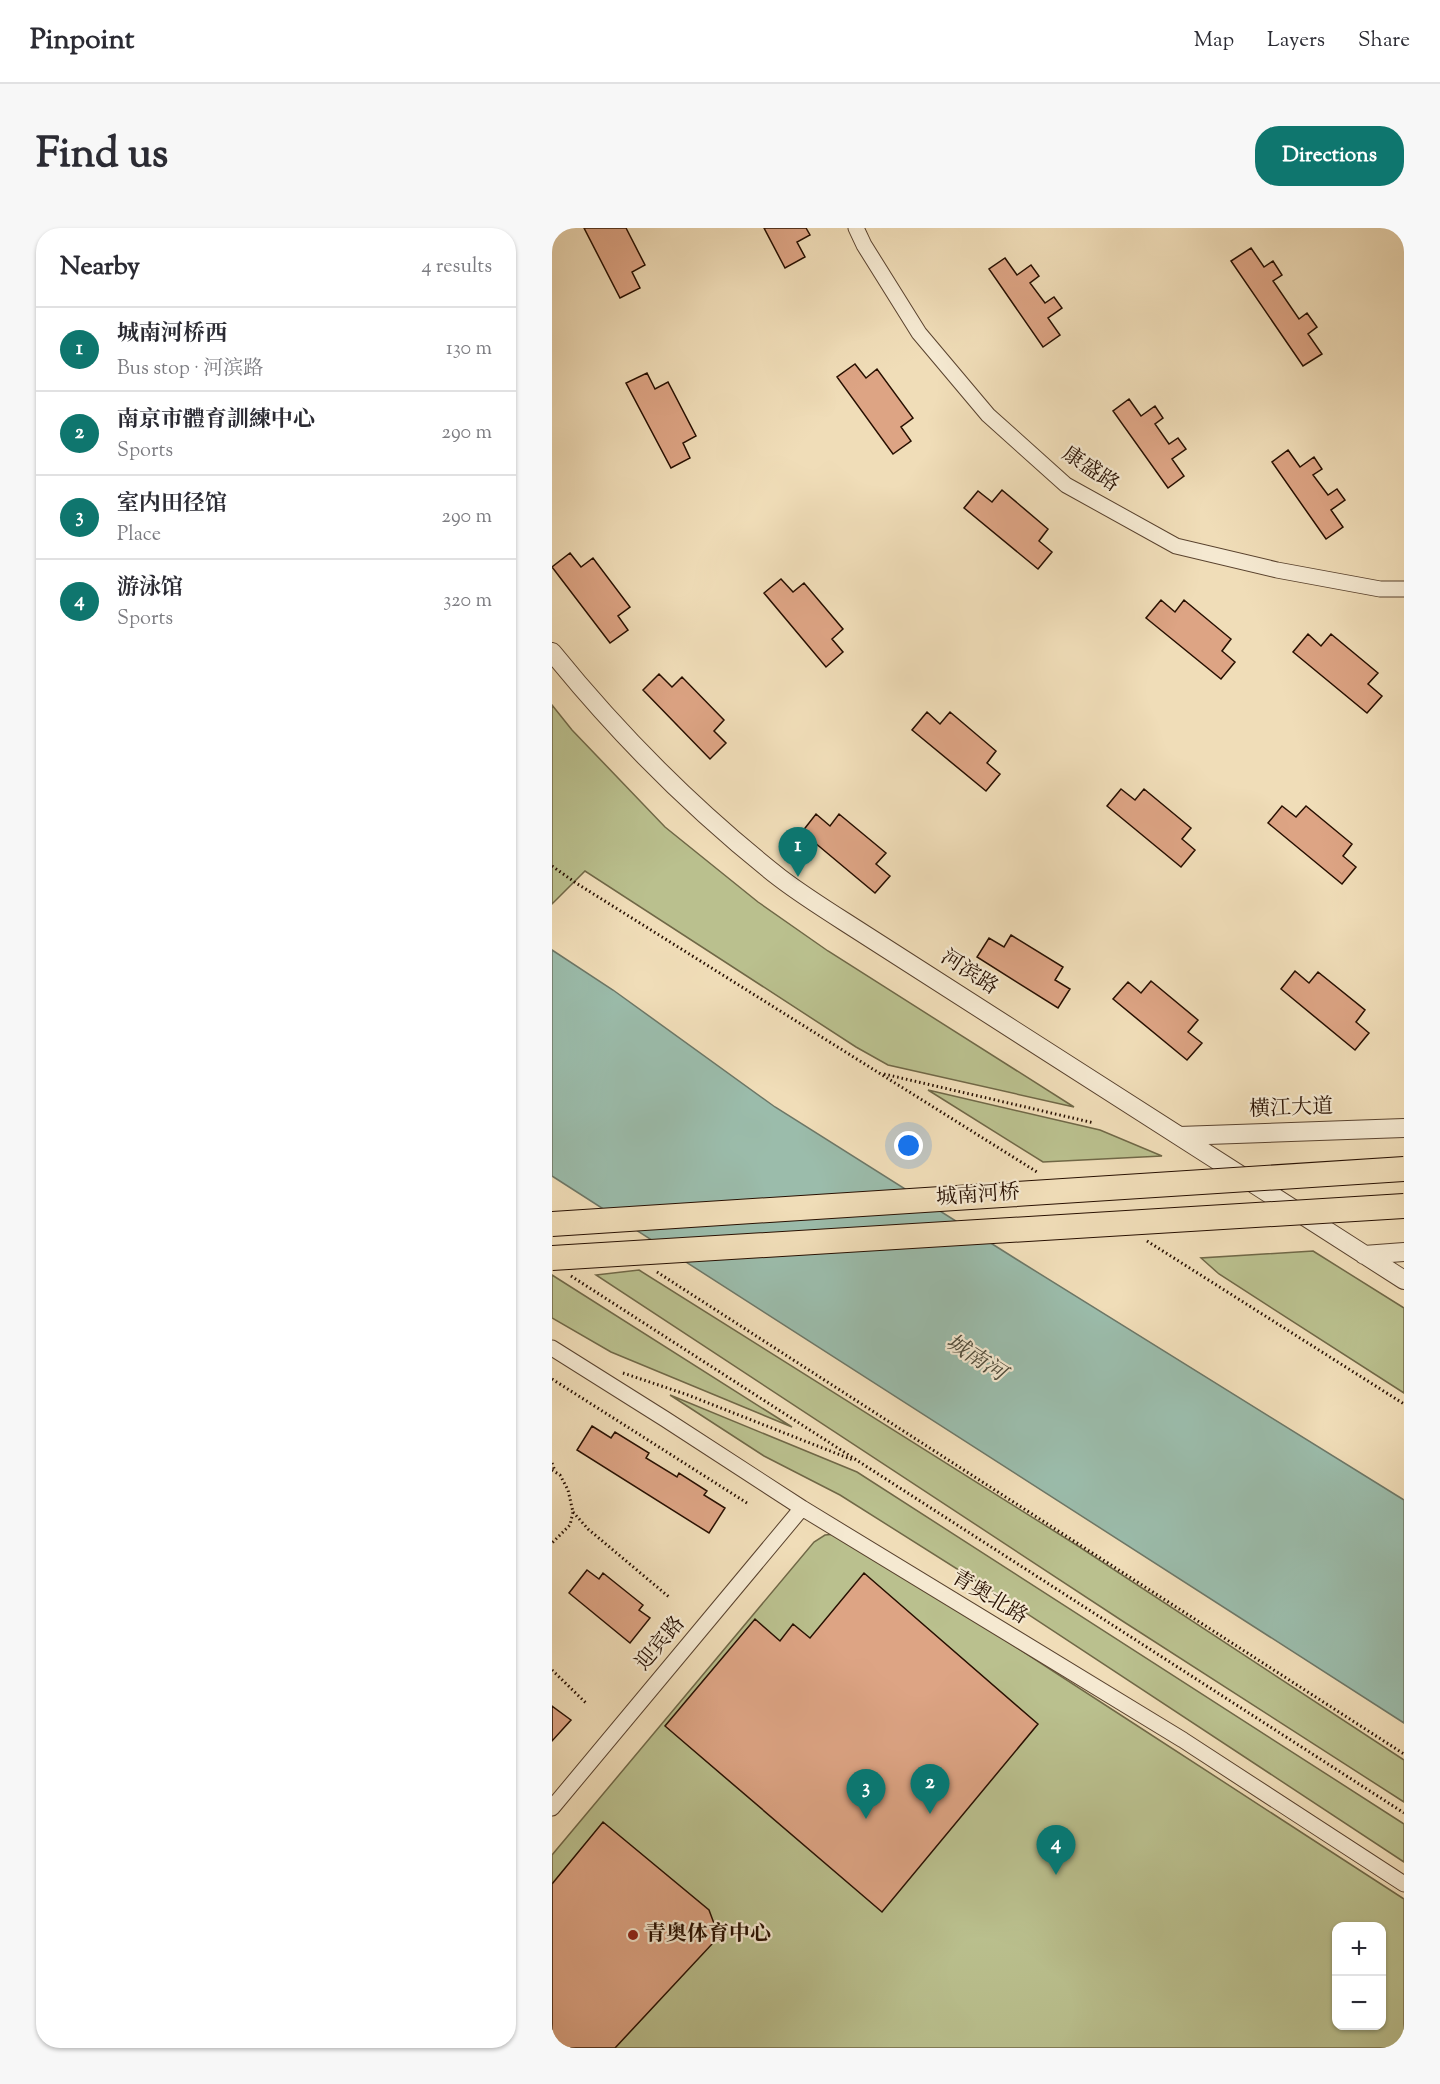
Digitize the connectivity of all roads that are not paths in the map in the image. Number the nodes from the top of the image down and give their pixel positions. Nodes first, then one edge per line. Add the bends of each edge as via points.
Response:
1 (856, 228) edge
2 (1404, 589) edge
3 (552, 652) edge
4 (1404, 1128) edge
5 (1179, 1136) junction
6 (1404, 1169) edge
7 (1404, 1206) edge
8 (552, 1224) edge
9 (1404, 1252) edge
10 (1364, 1255) junction
11 (557, 1264) edge
12 (1404, 1280) edge
13 (552, 1348) edge
14 (802, 1508) junction
15 (552, 1808) edge
16 (1404, 1884) edge

1 - 2 street, 康盛路 via 919,333 988,415 1066,485 1176,546 1277,570 1380,589
3 - 5 street, 河滨路 via 593,704 648,761 781,879
4 - 5 street, 横江大道
5 - 10 street, 河滨路
6 - 8 highway, 城南河桥, bridge
7 - 11 highway, 城南河桥, bridge
9 - 10 street
10 - 12 street, 河滨路
13 - 14 street, 青奥北路
14 - 15 street, 迎宾路
14 - 16 street, 青奥北路 via 1183,1740

